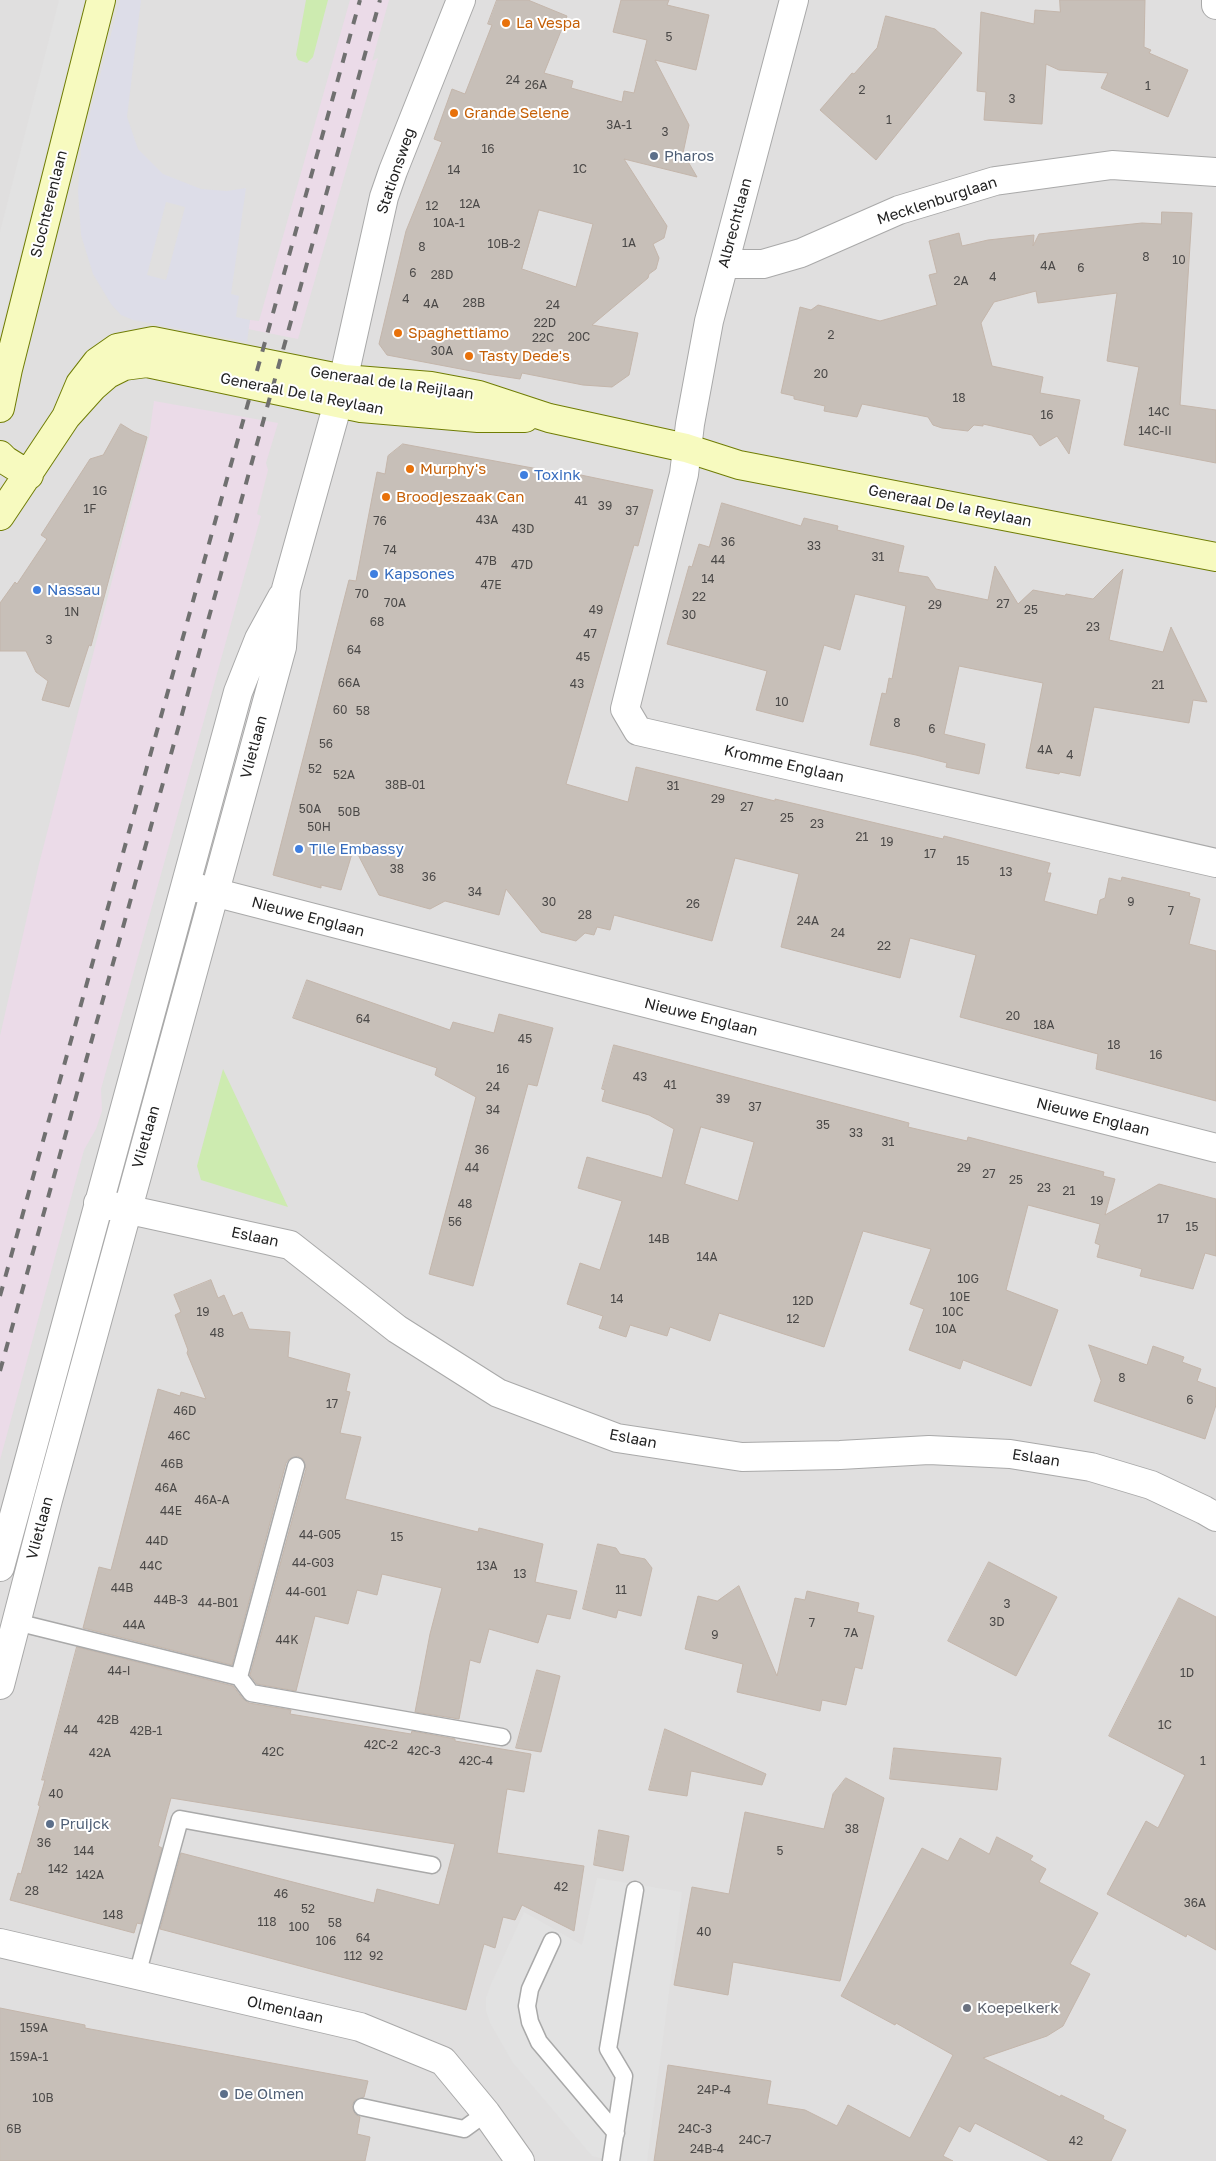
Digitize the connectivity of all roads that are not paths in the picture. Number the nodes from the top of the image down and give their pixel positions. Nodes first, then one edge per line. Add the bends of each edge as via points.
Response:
1 (100, 0) edge
2 (461, 0) edge
3 (794, 0) edge
4 (1216, 0) edge
5 (1216, 5) edge
6 (1216, 172) edge
7 (725, 264) junction
8 (341, 391) junction
9 (0, 408) edge
10 (687, 449) junction
11 (0, 455) edge
12 (29, 475) junction
13 (0, 516) edge
14 (1216, 557) edge
15 (286, 589) junction
16 (1216, 863) edge
17 (186, 885) junction
18 (214, 893) junction
19 (1216, 1148) edge
20 (98, 1203) junction
21 (126, 1209) junction
22 (296, 1466) dead end
23 (1216, 1518) edge
24 (0, 1568) edge
25 (16, 1622) junction
26 (239, 1677) junction
27 (0, 1685) edge
28 (502, 1737) dead end
29 (432, 1865) dead end
30 (635, 1890) dead end
31 (552, 1941) dead end
32 (0, 1943) edge
33 (137, 1975) junction
34 (362, 2107) dead end
35 (486, 2113) junction
36 (616, 2133) junction
37 (520, 2161) edge
38 (612, 2161) edge

1 - 9 street, Slochterenlaan
2 - 8 street, Stationsweg via 384,198
3 - 7 street, Albrechtlaan
4 - 5 street
6 - 7 street, Mecklenburglaan via 1112,165 995,181 899,210 801,253 763,264
7 - 10 street, Albrechtlaan via 709,321
8 - 10 street, Generaal De la Reylaan via 361,408 478,418 549,418
8 - 12 street, Generaal de la Reijlaan via 117,348 97,362 80,384 66,417
8 - 15 street, Vlietlaan
10 - 14 street, Generaal De la Reylaan via 739,465
10 - 16 street, Kromme Englaan via 625,709 638,731
11 - 12 street
12 - 13 street
15 - 17 street, Vlietlaan via 258,640 238,692
15 - 18 street, Vlietlaan via 282,647
17 - 18 street, Nieuwe Englaan
17 - 20 street, Vlietlaan
18 - 19 street, Nieuwe Englaan
18 - 21 street, Vlietlaan
20 - 21 street, Eslaan
20 - 24 street, Vlietlaan
21 - 23 street, Eslaan via 290,1245 398,1329 498,1393 617,1438 742,1457 929,1450 1010,1454 1091,1467 1151,1485
21 - 25 street, Vlietlaan
22 - 26 lane
25 - 26 lane
25 - 27 street, Vlietlaan
26 - 28 lane via 251,1693
29 - 33 lane via 180,1819
30 - 36 lane via 608,2049 624,2076
31 - 36 lane via 530,1989 527,2006 530,2022 539,2042
32 - 33 street, Olmenlaan
33 - 35 street, Olmenlaan via 360,2027 442,2061
34 - 35 lane via 464,2129
35 - 37 street, Olmenlaan
36 - 38 lane

